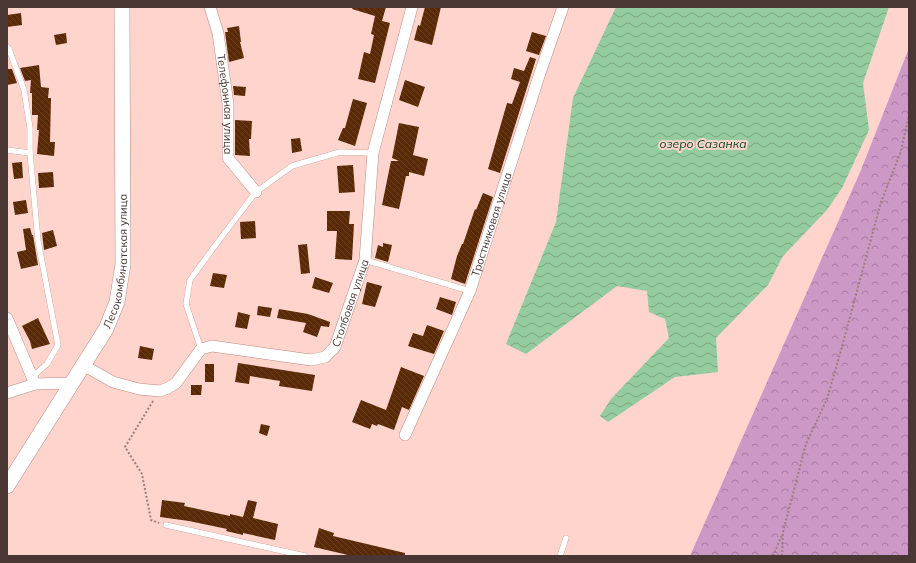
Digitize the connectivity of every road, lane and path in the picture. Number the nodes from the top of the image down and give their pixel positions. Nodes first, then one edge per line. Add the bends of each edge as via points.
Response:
1 (122, 7) edge
2 (210, 7) edge
3 (412, 7) edge
4 (563, 7) edge
5 (7, 47) edge
6 (909, 116) edge
7 (7, 150) edge
8 (30, 153) junction
9 (374, 153) junction
10 (256, 192) junction
11 (365, 260) junction
12 (470, 290) junction
13 (7, 318) edge
14 (201, 349) junction
15 (83, 365) junction
16 (34, 380) junction
17 (72, 383) junction
18 (160, 390) junction
19 (7, 393) edge
20 (405, 435) dead end
21 (7, 486) edge
22 (166, 525) joint
23 (783, 532) junction
24 (566, 538) dead end
25 (305, 556) edge
26 (560, 556) edge
27 (773, 556) edge
28 (782, 556) edge

1 - 15 street, Лесокомбинатская улица via 123,264 117,302 106,329
2 - 10 street, Телефонная улица via 218,32 228,104 228,158
3 - 9 street, Столбовая улица
4 - 12 street, Тростниковая улица
5 - 8 lane via 24,90 30,128
6 - 23 path via 900,154 881,202 827,400 806,444
7 - 8 lane
8 - 16 lane via 38,241 58,345
9 - 10 lane via 340,152 292,166
9 - 11 street, Столбовая улица
10 - 14 lane via 190,280 186,304
11 - 12 lane
11 - 14 street, Столбовая улица via 335,347 325,357 311,360 212,346
12 - 20 street, Тростниковая улица
13 - 16 street
14 - 18 street via 176,383
15 - 17 street, Лесокомбинатская улица
15 - 18 street via 113,382 139,389
16 - 17 street
16 - 19 street
17 - 21 street, Лесокомбинатская улица
18 - 22 path via 124,447 142,474 151,520
22 - 25 lane
23 - 27 path
23 - 28 path
24 - 26 lane

